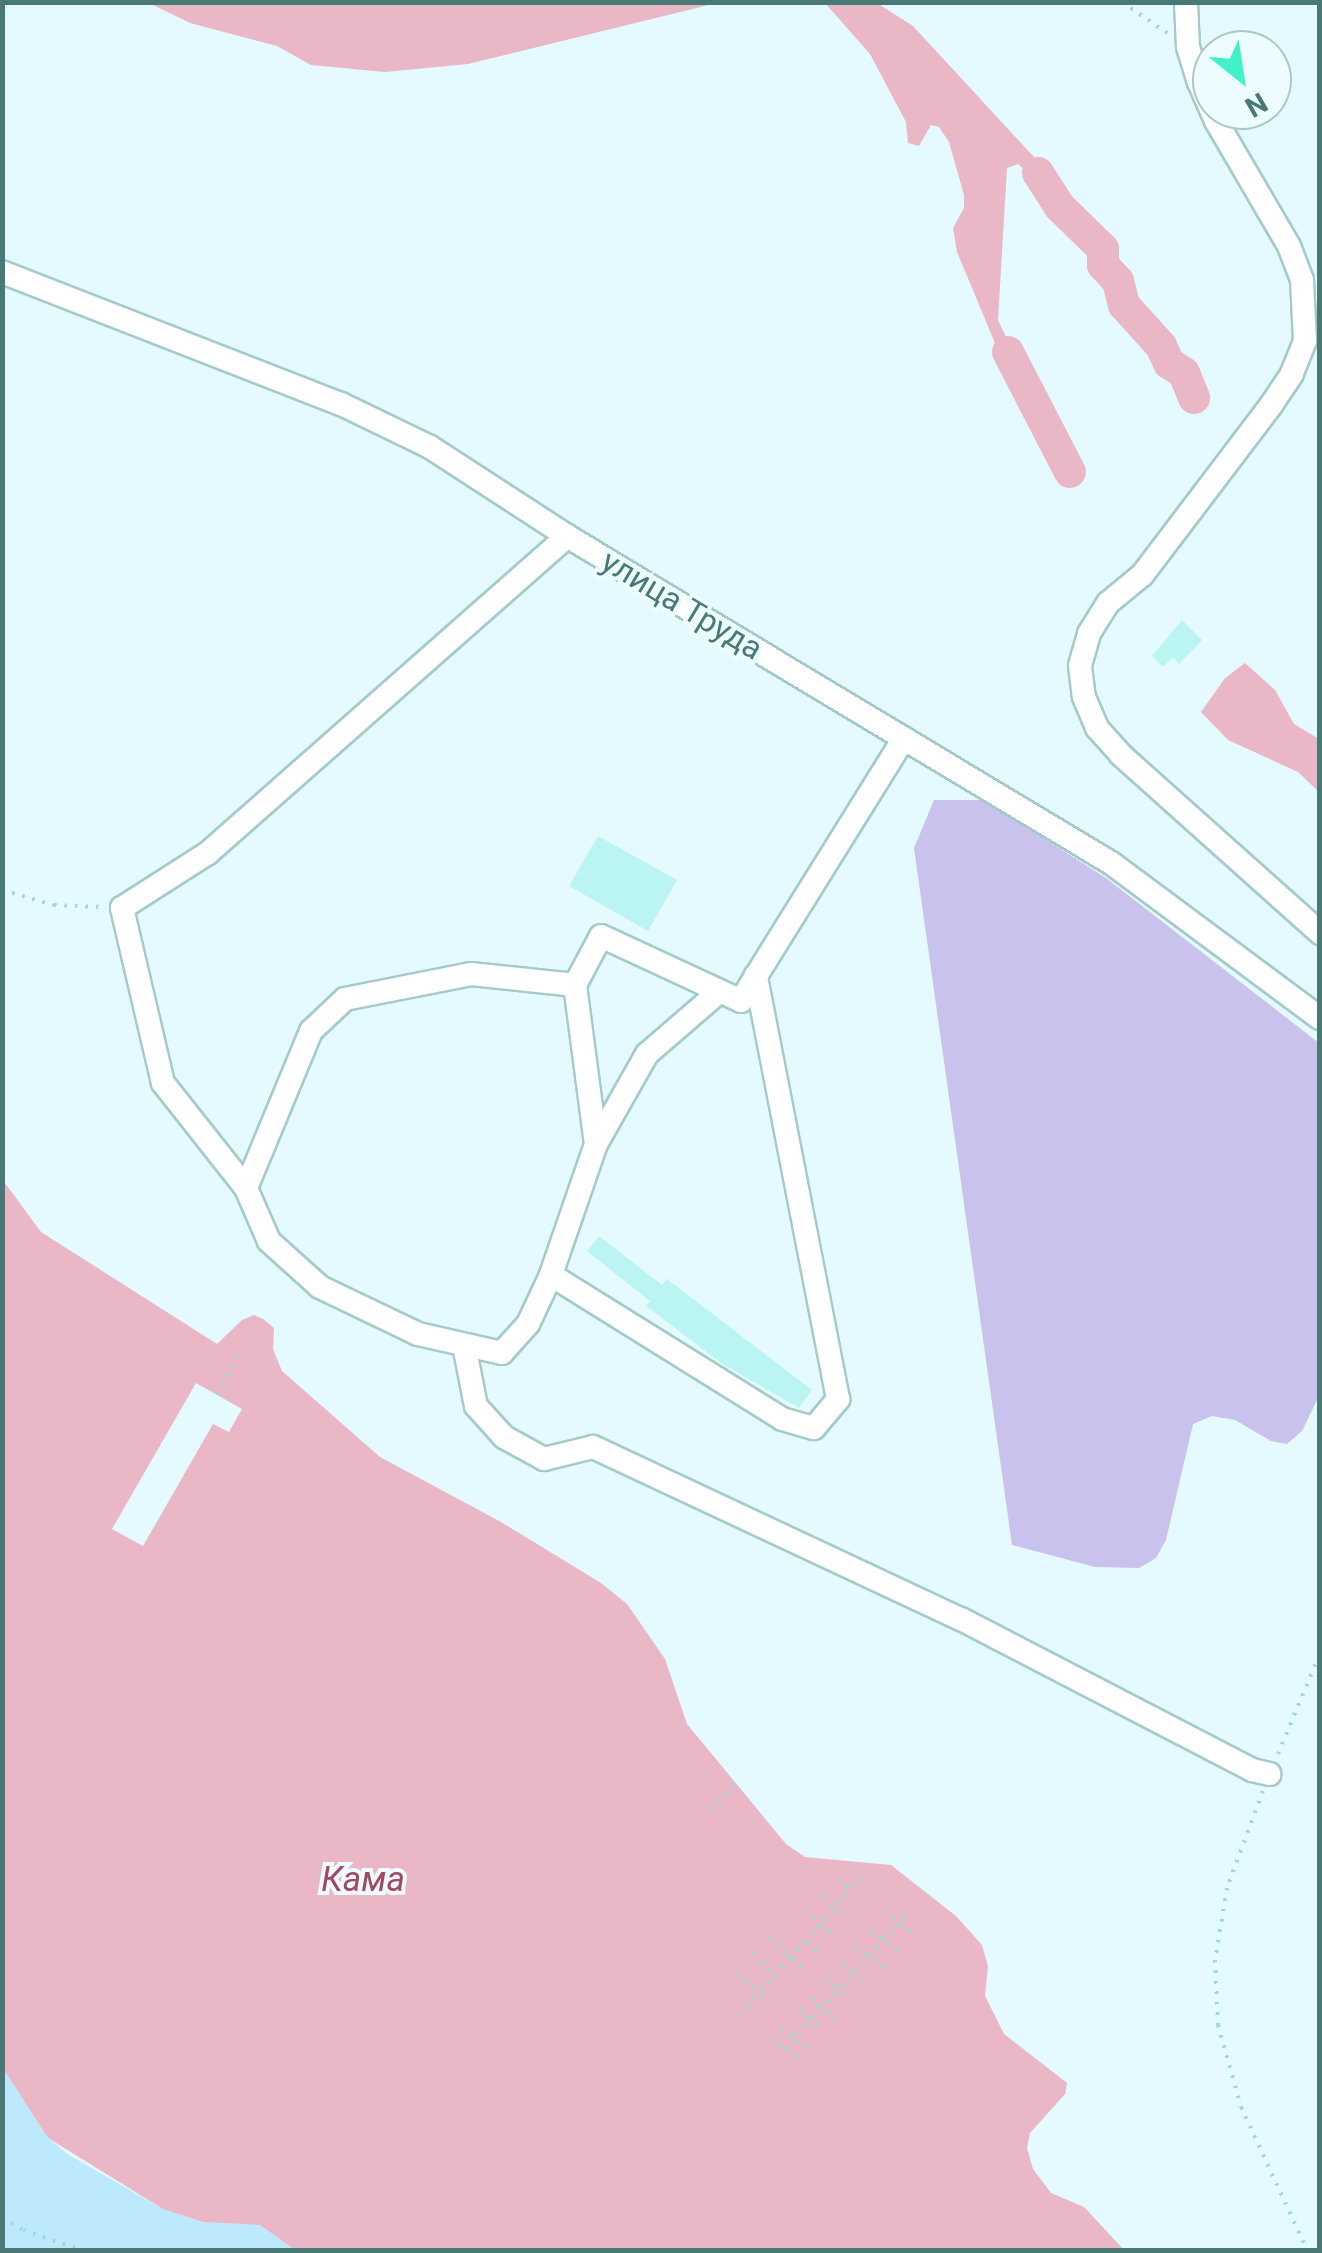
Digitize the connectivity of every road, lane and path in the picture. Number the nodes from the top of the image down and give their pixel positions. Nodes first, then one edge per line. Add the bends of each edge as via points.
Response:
1 (1122, 2) edge
2 (1186, 2) edge
3 (1188, 47) junction
4 (2, 272) edge
5 (567, 536) junction
6 (904, 738) junction
7 (2, 890) edge
8 (122, 908) junction
9 (1320, 933) edge
10 (756, 976) junction
11 (575, 985) junction
12 (720, 991) junction
13 (1320, 1018) edge
14 (596, 1144) junction
15 (246, 1188) junction
16 (551, 1275) junction
17 (464, 1344) junction
18 (240, 1352) dead end
19 (217, 1395) dead end
20 (1320, 1652) edge
21 (1270, 1774) junction
22 (735, 1784) dead end
23 (710, 1809) dead end
24 (864, 1875) dead end
25 (838, 1879) dead end
26 (850, 1891) junction
27 (824, 1896) dead end
28 (836, 1907) junction
29 (805, 1910) dead end
30 (884, 1911) dead end
31 (909, 1912) dead end
32 (846, 1917) dead end
33 (822, 1924) junction
34 (899, 1924) junction
35 (871, 1930) dead end
36 (914, 1933) dead end
37 (833, 1934) dead end
38 (769, 1937) dead end
39 (806, 1941) junction
40 (884, 1941) junction
41 (856, 1947) dead end
42 (819, 1952) dead end
43 (900, 1952) dead end
44 (752, 1953) dead end
45 (792, 1957) junction
46 (870, 1958) junction
47 (842, 1964) dead end
48 (886, 1968) dead end
49 (804, 1969) dead end
50 (738, 1973) dead end
51 (855, 1975) junction
52 (776, 1976) junction
53 (825, 1980) dead end
54 (868, 1985) dead end
55 (839, 1991) junction
56 (760, 1993) junction
57 (810, 1998) dead end
58 (768, 2000) dead end
59 (851, 2000) dead end
60 (822, 2008) junction
61 (800, 2010) dead end
62 (740, 2014) dead end
63 (835, 2019) dead end
64 (811, 2020) junction
65 (780, 2028) dead end
66 (824, 2032) dead end
67 (771, 2038) dead end
68 (793, 2039) junction
69 (784, 2049) junction
70 (810, 2049) dead end
71 (800, 2059) dead end
72 (2, 2217) edge
73 (80, 2250) edge
74 (1307, 2250) edge

1 - 3 path
2 - 3 street
3 - 9 street via 1216,121 1289,246 1305,294 1305,341 1272,404 1142,576 1108,603 1080,666 1084,697 1097,728 1121,755
4 - 5 street, улица Труда via 388,424
5 - 6 street, улица Труда
5 - 8 street via 208,853
6 - 10 street
6 - 13 street, улица Труда via 1111,863
7 - 8 path via 54,906
8 - 15 street via 163,1083
10 - 12 street via 742,1001
10 - 16 street via 838,1399 814,1428 782,1420
11 - 12 street via 601,936
11 - 14 street
11 - 15 street via 471,974 344,1000 311,1031
12 - 14 street via 647,1054
14 - 16 street
15 - 17 street via 269,1241 320,1287 418,1334
16 - 17 street via 528,1324 502,1353
17 - 21 street via 476,1406 504,1437 530,1452 544,1458 593,1448 961,1619
18 - 19 path
20 - 21 path
21 - 74 path via 1226,1888 1215,1994 1241,2107
22 - 23 path
24 - 26 path
25 - 26 path
26 - 28 path
27 - 28 path
28 - 32 path
28 - 33 path
29 - 33 path
30 - 34 path
31 - 34 path
33 - 37 path
33 - 39 path
34 - 36 path
34 - 40 path
35 - 40 path
38 - 45 path
39 - 42 path
39 - 45 path
40 - 43 path
40 - 46 path
41 - 46 path
44 - 52 path
45 - 49 path
45 - 52 path
46 - 48 path
46 - 51 path
47 - 51 path
50 - 56 path
51 - 54 path
51 - 55 path
52 - 56 path
53 - 55 path
55 - 59 path
55 - 60 path
56 - 58 path
56 - 62 path
57 - 60 path
60 - 63 path
60 - 64 path
61 - 64 path
64 - 66 path
64 - 68 path
65 - 68 path
67 - 69 path
68 - 69 path
68 - 70 path
69 - 71 path
72 - 73 path

